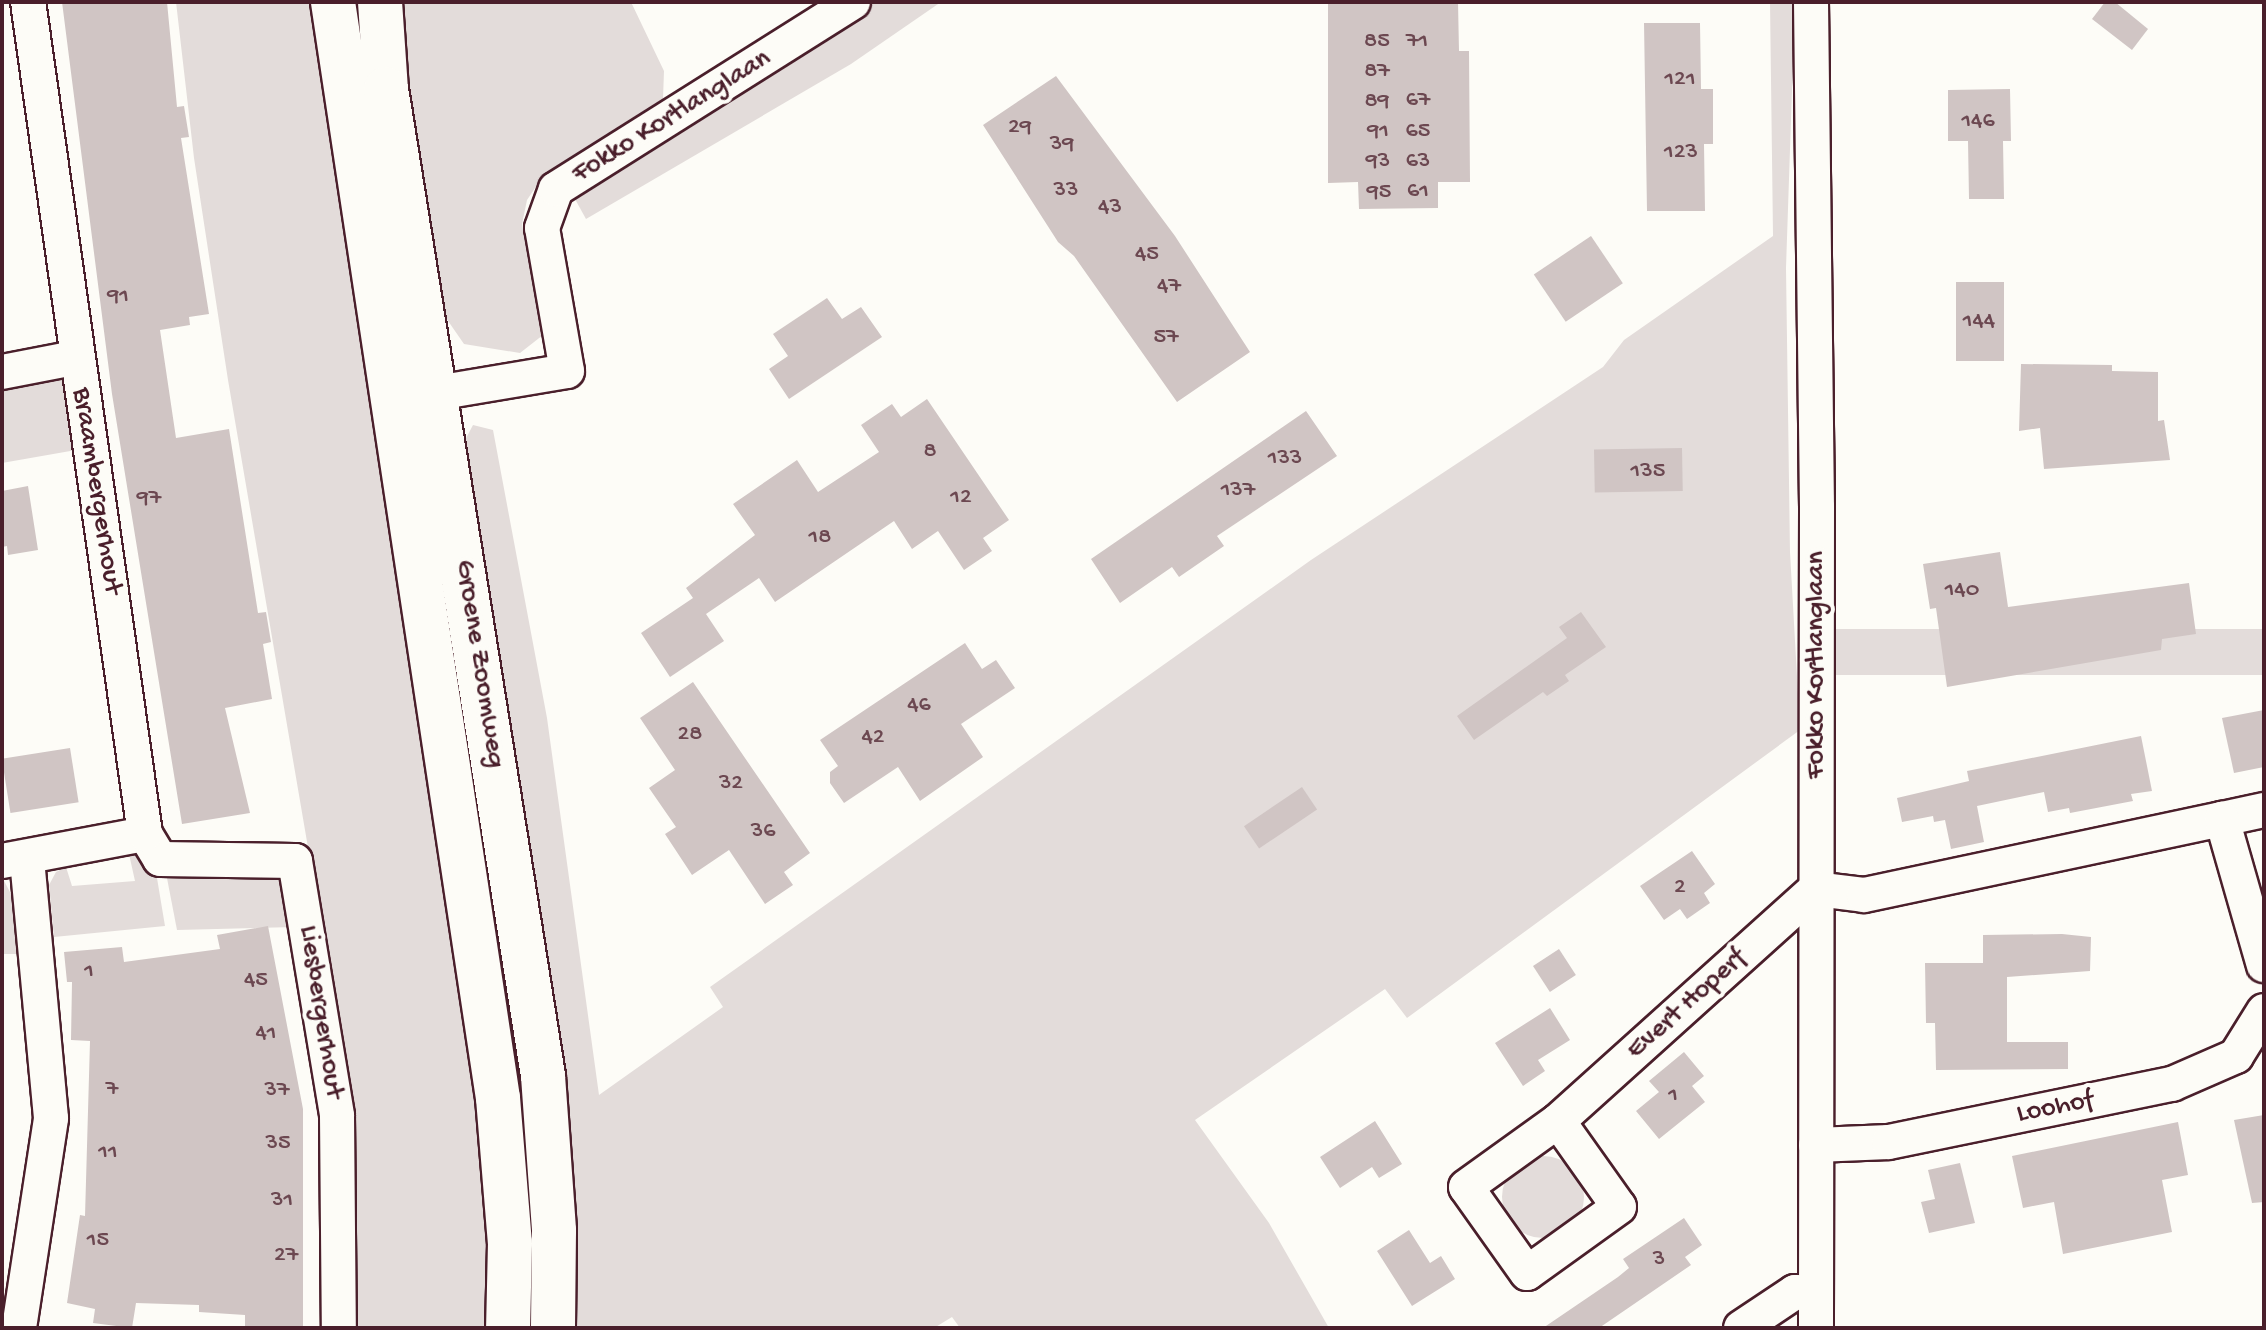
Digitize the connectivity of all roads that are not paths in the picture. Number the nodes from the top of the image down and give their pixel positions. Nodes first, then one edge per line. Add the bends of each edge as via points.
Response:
1 (28, 2) edge
2 (333, 2) edge
3 (380, 2) edge
4 (853, 2) edge
5 (1811, 2) edge
6 (74, 358) junction
7 (2, 372) edge
8 (435, 393) junction
9 (390, 400) junction
10 (2264, 810) edge
11 (2222, 819) junction
12 (145, 834) junction
13 (14, 861) edge
14 (1816, 889) junction
15 (2264, 965) edge
16 (2264, 1011) edge
17 (1558, 1121) junction
18 (1816, 1145) junction
19 (1816, 1293) junction
20 (19, 1328) edge
21 (339, 1328) edge
22 (508, 1328) edge
23 (553, 1328) edge
24 (1741, 1328) edge
25 (1816, 1328) edge

1 - 6 street, Braambergerhout
2 - 9 main road, Groene Zoomweg
3 - 8 main road, Groene Zoomweg via 386,89
4 - 8 street, Fokko Kortlanglaan via 556,189 542,228 567,371
5 - 14 street, Fokko Kortlanglaan
6 - 7 street
6 - 12 street, Braambergerhout
8 - 9 street, Fokko Kortlanglaan
8 - 23 main road, Groene Zoomweg via 543,1076 554,1231
9 - 22 main road, Groene Zoomweg via 498,1098 510,1243
10 - 11 street
11 - 14 street via 1864,895
11 - 15 street
12 - 13 street
12 - 21 street, Liesbergerhout via 160,859 295,861 337,1116
13 - 20 street via 51,1118
14 - 17 street, Evert Hoperf
14 - 18 street, Fokko Kortlanglaan
16 - 18 street, Loohof via 2236,1056 2172,1084 1889,1142
17 - 17 street, Evert Hoperf via 1619,1207 1527,1273 1466,1187
18 - 19 street, Fokko Kortlanglaan
19 - 24 street via 1795,1292
19 - 25 street, Fokko Kortlanglaan

